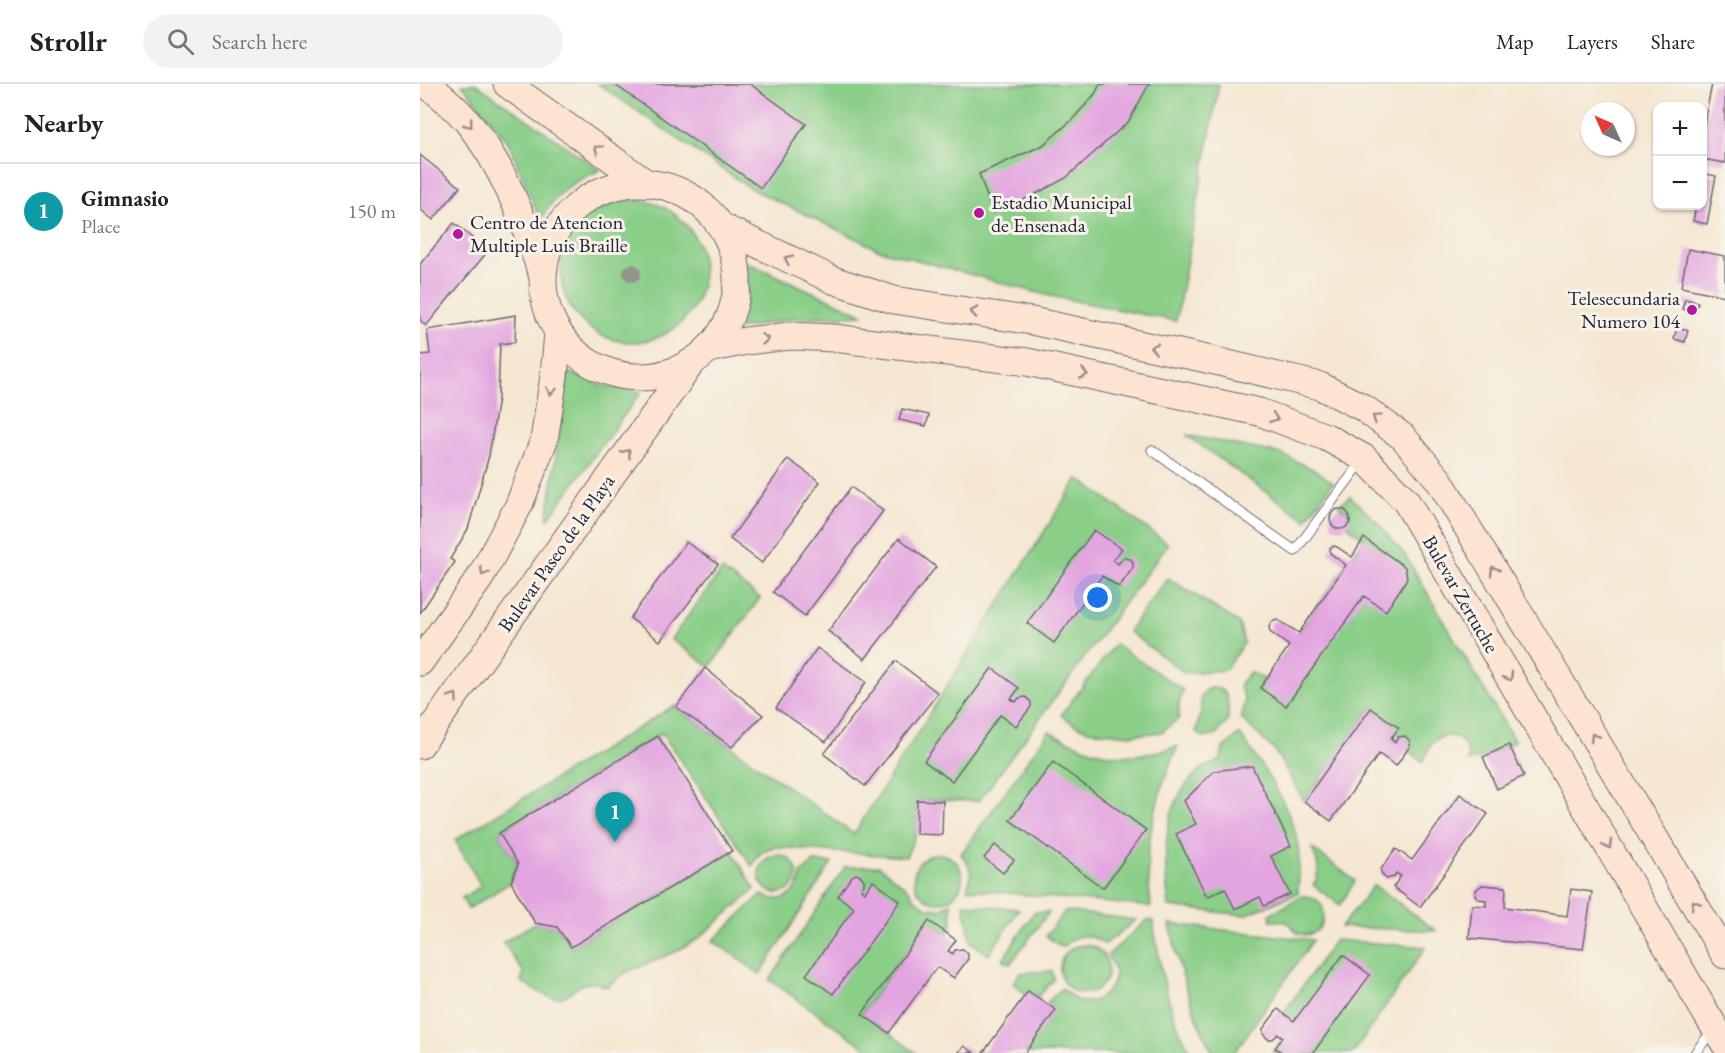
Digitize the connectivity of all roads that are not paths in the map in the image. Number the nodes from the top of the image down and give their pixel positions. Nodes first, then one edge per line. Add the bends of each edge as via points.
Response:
1 (426, 84) edge
2 (507, 84) edge
3 (646, 183) junction
4 (722, 227) junction
5 (542, 274) junction
6 (558, 333) junction
7 (700, 356) junction
8 (1152, 450) dead end
9 (1364, 458) junction
10 (420, 662) edge
11 (420, 745) edge
12 (1725, 955) edge
13 (1720, 1035) edge
14 (1695, 1053) edge

1 -> 5 main road via 466,119 487,148 524,221
3 -> 2 main road
3 - 4 main road via 675,189 702,205
3 - 5 main road via 615,186 588,198 564,218 549,245
4 - 7 main road via 735,258 736,291 727,323
12 -> 4 main road, Bulevar Zertuche via 1439,480 1403,437 1362,407 1320,386 1211,360 1032,321 894,300 833,280
5 - 6 main road via 545,305
6 - 7 main road via 578,356 604,371 634,377 664,374
6 -> 10 main road via 544,440 519,505 480,578
7 -> 9 main road, Bulevar Zertuche via 746,341 790,336 1027,362 1259,412 1326,437
11 -> 7 main road, Bulevar Paseo de la Playa
8 - 9 lane via 1296,551
9 -> 13 main road, Bulevar Zertuche via 1406,501
13 - 14 lane

